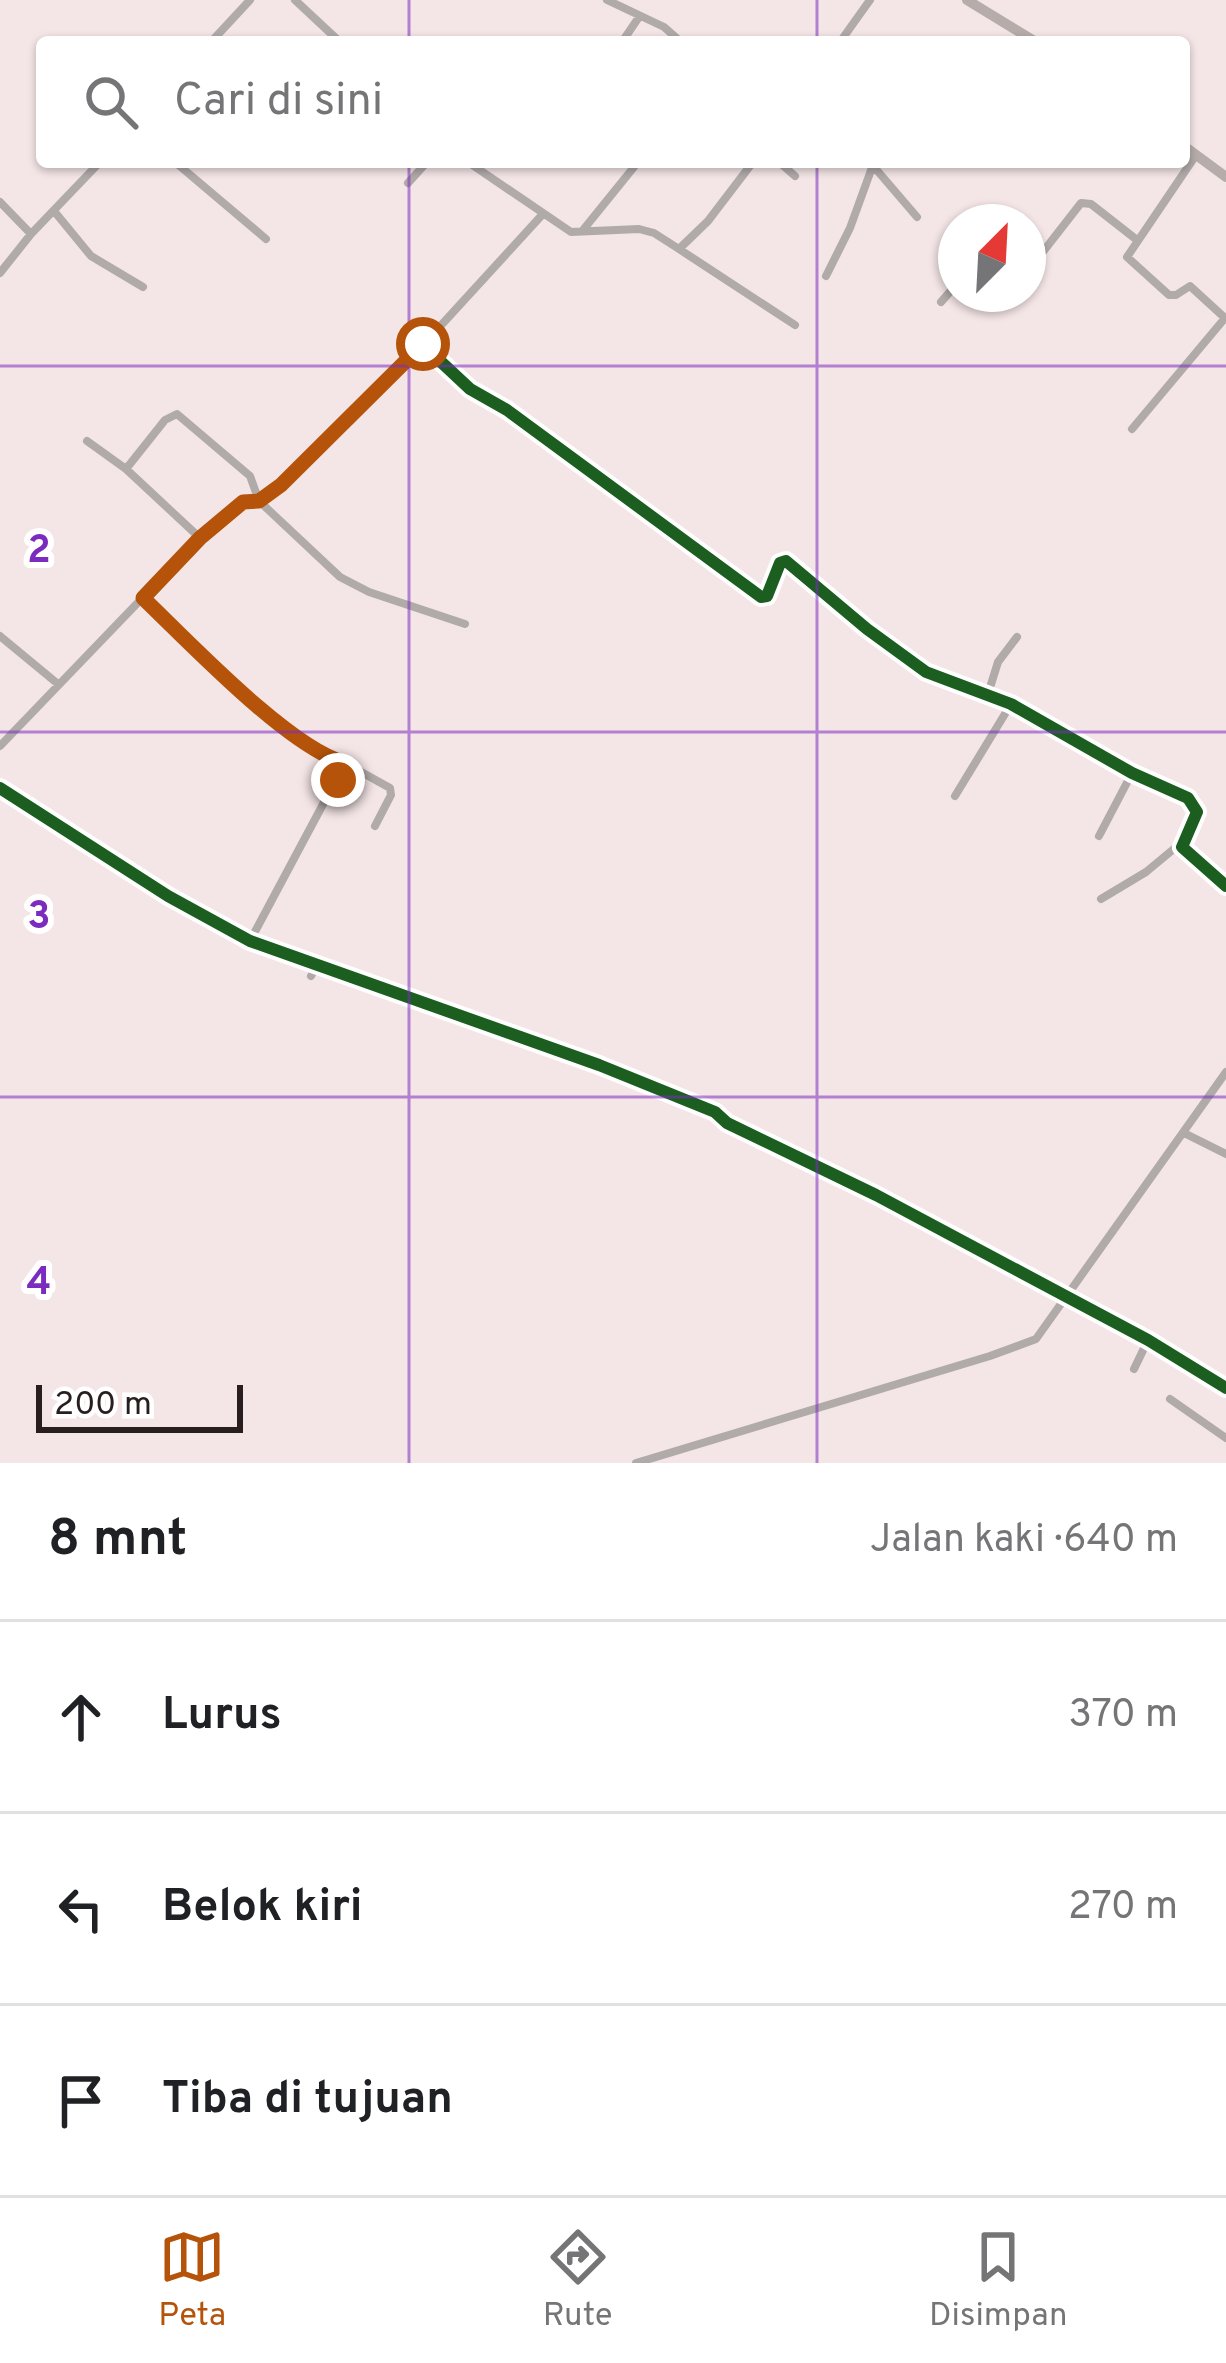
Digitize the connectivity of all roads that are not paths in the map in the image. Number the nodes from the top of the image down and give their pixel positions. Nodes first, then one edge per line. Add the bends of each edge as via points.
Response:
1 (250, 0) edge
2 (295, 0) edge
3 (608, 0) edge
4 (870, 0) edge
5 (967, 0) edge
6 (639, 17) junction
7 (217, 36) edge
8 (334, 36) edge
9 (626, 36) edge
10 (674, 36) edge
11 (844, 36) edge
12 (1026, 36) edge
13 (1190, 150) edge
14 (1196, 155) junction
15 (1190, 164) edge
16 (94, 168) edge
17 (182, 168) edge
18 (422, 168) edge
19 (477, 168) edge
20 (633, 168) edge
21 (748, 168) edge
22 (785, 168) edge
23 (873, 168) edge
24 (876, 168) edge
25 (1187, 168) edge
26 (795, 176) dead end
27 (1226, 177) edge
28 (408, 183) dead end
29 (0, 202) edge
30 (54, 211) junction
31 (542, 215) junction
32 (917, 217) dead end
33 (583, 230) junction
34 (31, 235) junction
35 (266, 239) dead end
36 (1137, 240) junction
37 (1046, 248) edge
38 (679, 249) junction
39 (0, 273) edge
40 (826, 276) dead end
41 (143, 287) dead end
42 (1225, 317) edge
43 (795, 325) dead end
44 (423, 344) junction
45 (1132, 430) dead end
46 (87, 441) dead end
47 (126, 469) junction
48 (259, 501) junction
49 (200, 538) junction
50 (143, 598) junction
51 (465, 625) dead end
52 (0, 636) edge
53 (1017, 637) dead end
54 (58, 684) junction
55 (988, 694) junction
56 (1011, 704) junction
57 (0, 746) edge
58 (345, 763) junction
59 (1132, 773) junction
60 (0, 788) edge
61 (955, 796) dead end
62 (375, 826) dead end
63 (1099, 836) dead end
64 (1182, 842) junction
65 (1226, 886) edge
66 (1101, 899) dead end
67 (250, 940) junction
68 (317, 966) junction
69 (310, 976) dead end
70 (1226, 1072) edge
71 (1184, 1133) junction
72 (1226, 1154) edge
73 (1068, 1298) junction
74 (1148, 1340) junction
75 (1135, 1369) dead end
76 (1226, 1388) edge
77 (1170, 1399) dead end
78 (1226, 1438) edge
79 (636, 1463) edge

1 - 7 street
2 - 8 street
3 - 6 street
4 - 11 street
5 - 12 main road
6 - 9 street
6 - 10 street
13 - 14 main road
14 - 15 street
14 - 27 main road
16 - 30 street
17 - 35 street
18 - 28 street
19 - 31 street
20 - 33 street
21 - 38 street
22 - 26 street
23 - 40 street
24 - 32 street
25 - 36 street
29 - 34 street
30 - 34 street
30 - 41 street via 100,263
31 - 33 street via 571,232
31 - 44 street
33 - 38 street via 639,229
34 - 39 street
36 - 37 street via 1081,203
36 - 42 street via 1130,262 1169,295 1190,286
38 - 43 street
42 - 45 street
44 - 48 street
44 - 55 street via 470,389 761,597 786,561 926,672
46 - 47 street
47 - 48 street via 174,413 250,476
47 - 49 street
48 - 49 street via 243,502
48 - 51 street via 340,577
49 - 50 street
50 - 54 street
50 - 58 street via 254,703
52 - 54 street
53 - 55 street
54 - 57 street
55 - 56 street
56 - 59 street
56 - 61 street
58 - 62 street via 390,788
58 - 67 street
59 - 63 street
59 - 64 street via 1193,802 1197,812
60 - 67 street
64 - 65 street via 1185,854
64 - 66 street
67 - 68 street
68 - 69 street
68 - 73 street via 715,1112
70 - 71 street
71 - 72 street
71 - 73 street
73 - 74 street
73 - 79 street via 1026,1345
74 - 75 street
74 - 76 street
77 - 78 street

